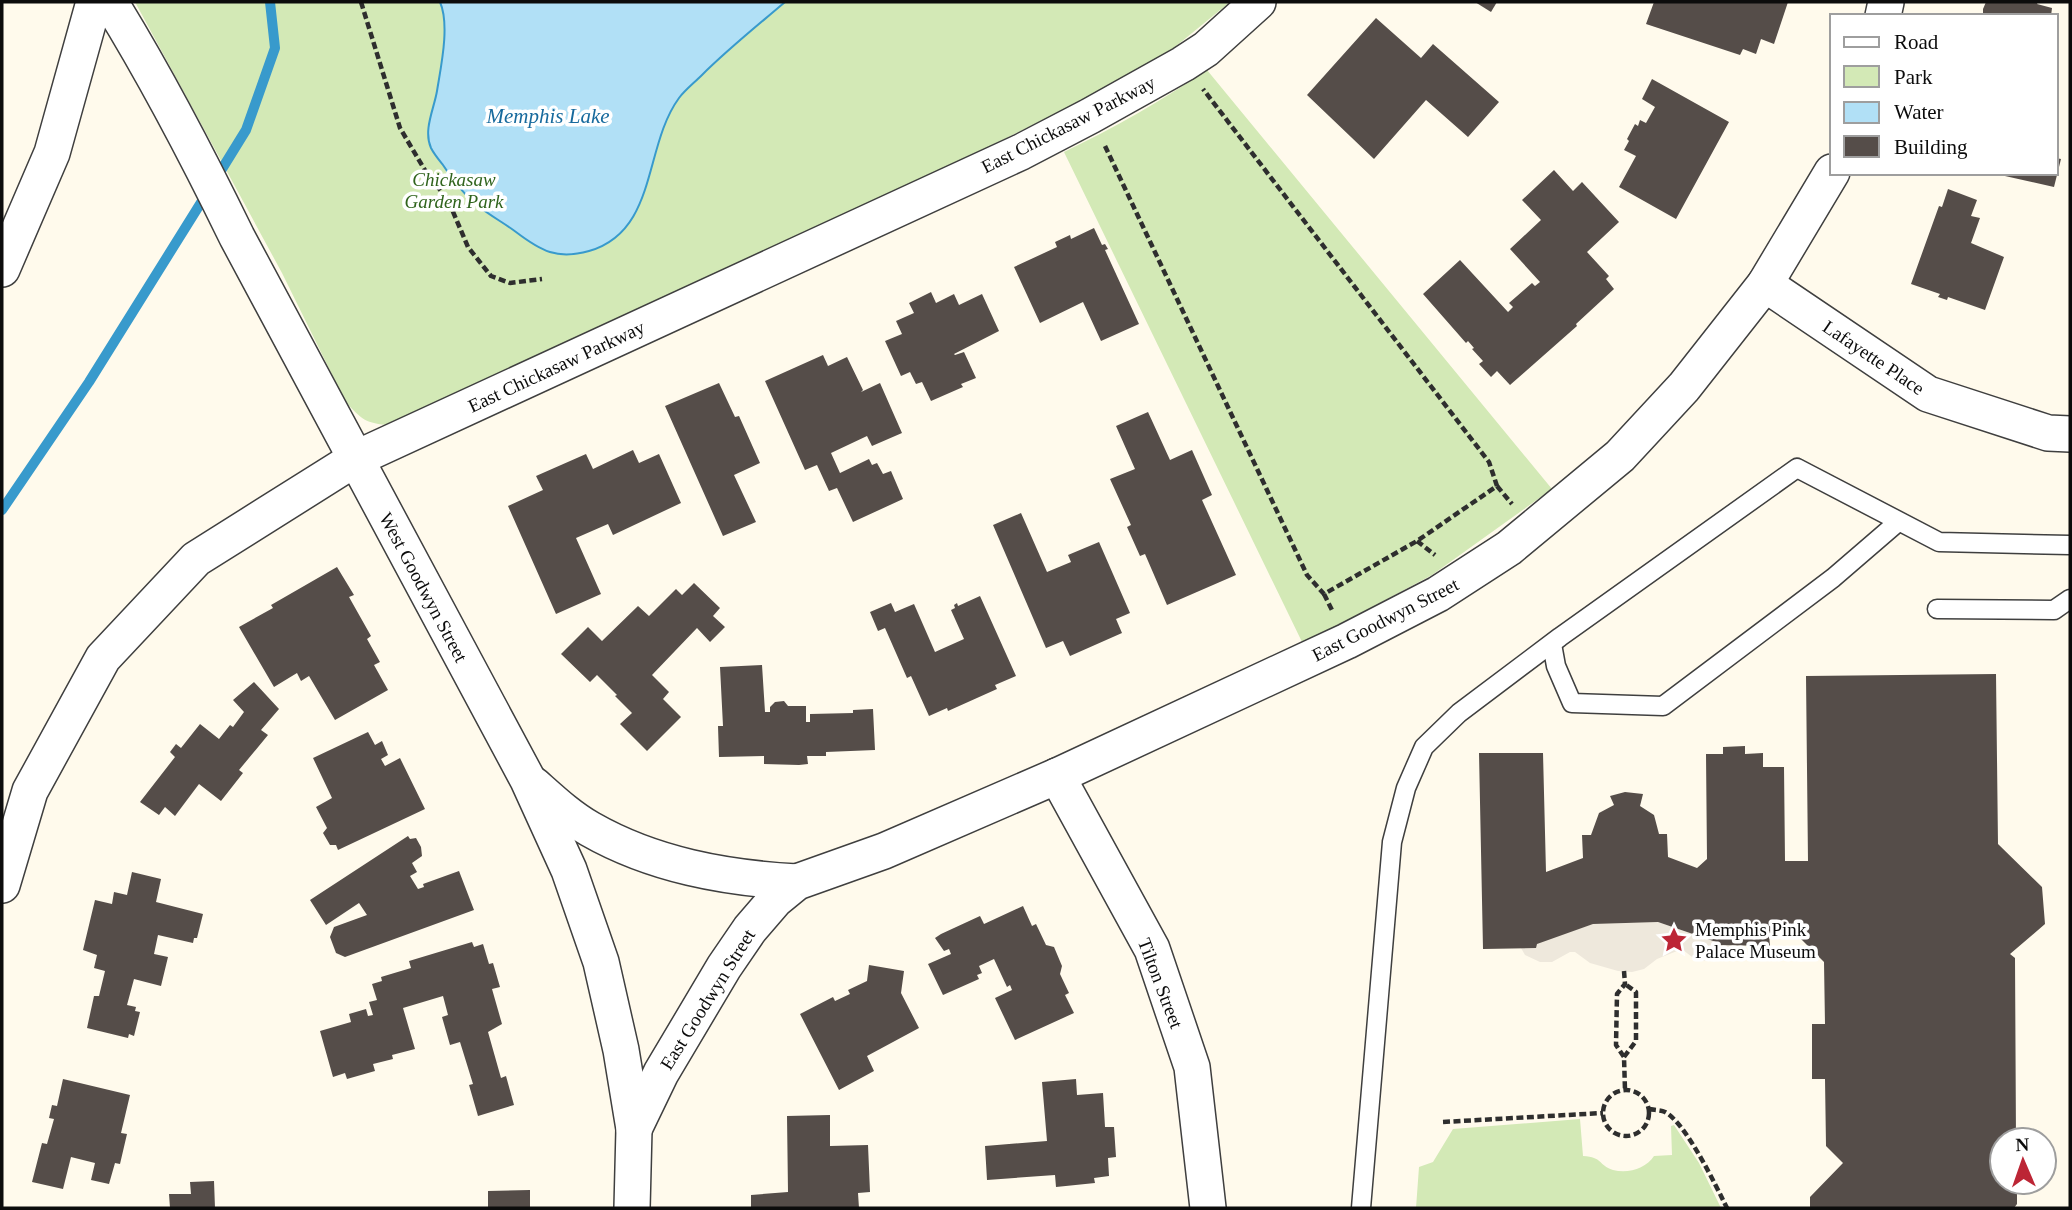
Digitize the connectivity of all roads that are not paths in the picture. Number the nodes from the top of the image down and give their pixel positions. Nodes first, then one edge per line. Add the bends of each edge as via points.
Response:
1 (94, 2) edge
2 (110, 2) edge
3 (1258, 2) edge
4 (1830, 175) edge
5 (2, 269) edge
6 (1765, 284) junction
7 (2070, 434) edge
8 (355, 459) junction
9 (1898, 522) junction
10 (2070, 545) edge
11 (2070, 599) edge
12 (1937, 610) dead end
13 (1552, 644) junction
14 (1057, 776) junction
15 (528, 779) junction
16 (797, 882) junction
17 (2, 885) edge
18 (634, 1129) junction
19 (632, 1208) edge
20 (1208, 1208) edge
21 (1361, 1208) edge

1 - 5 street via 52,153
2 - 8 street, West Goodwyn Street via 140,50
3 - 8 street, East Chickasaw Parkway via 1184,64 1021,152
4 - 6 street, East Goodwyn Street
6 - 7 street, Lafayette Place via 1928,394 2048,433
6 - 14 street, East Goodwyn Street via 1684,387 1620,456 1508,548 1438,594 1347,641
8 - 15 street, West Goodwyn Street
8 - 17 street, East Chickasaw Parkway via 196,559 103,658 30,792
9 - 10 lane via 1938,542
9 - 13 lane via 1797,468
9 - 13 lane via 1833,578 1663,706 1572,703
11 - 12 lane via 2054,610
13 - 21 lane via 1459,713 1424,747 1406,788 1392,842
14 - 16 street, East Goodwyn Street via 884,851
14 - 20 street, Tilton Street via 1152,949 1192,1067
15 - 16 street, East Goodwyn Street via 589,829 636,850 719,875
15 - 18 street, West Goodwyn Street via 569,870 601,961
16 - 18 street, East Goodwyn Street via 750,929 724,967 661,1073
18 - 19 street, West Goodwyn Street

